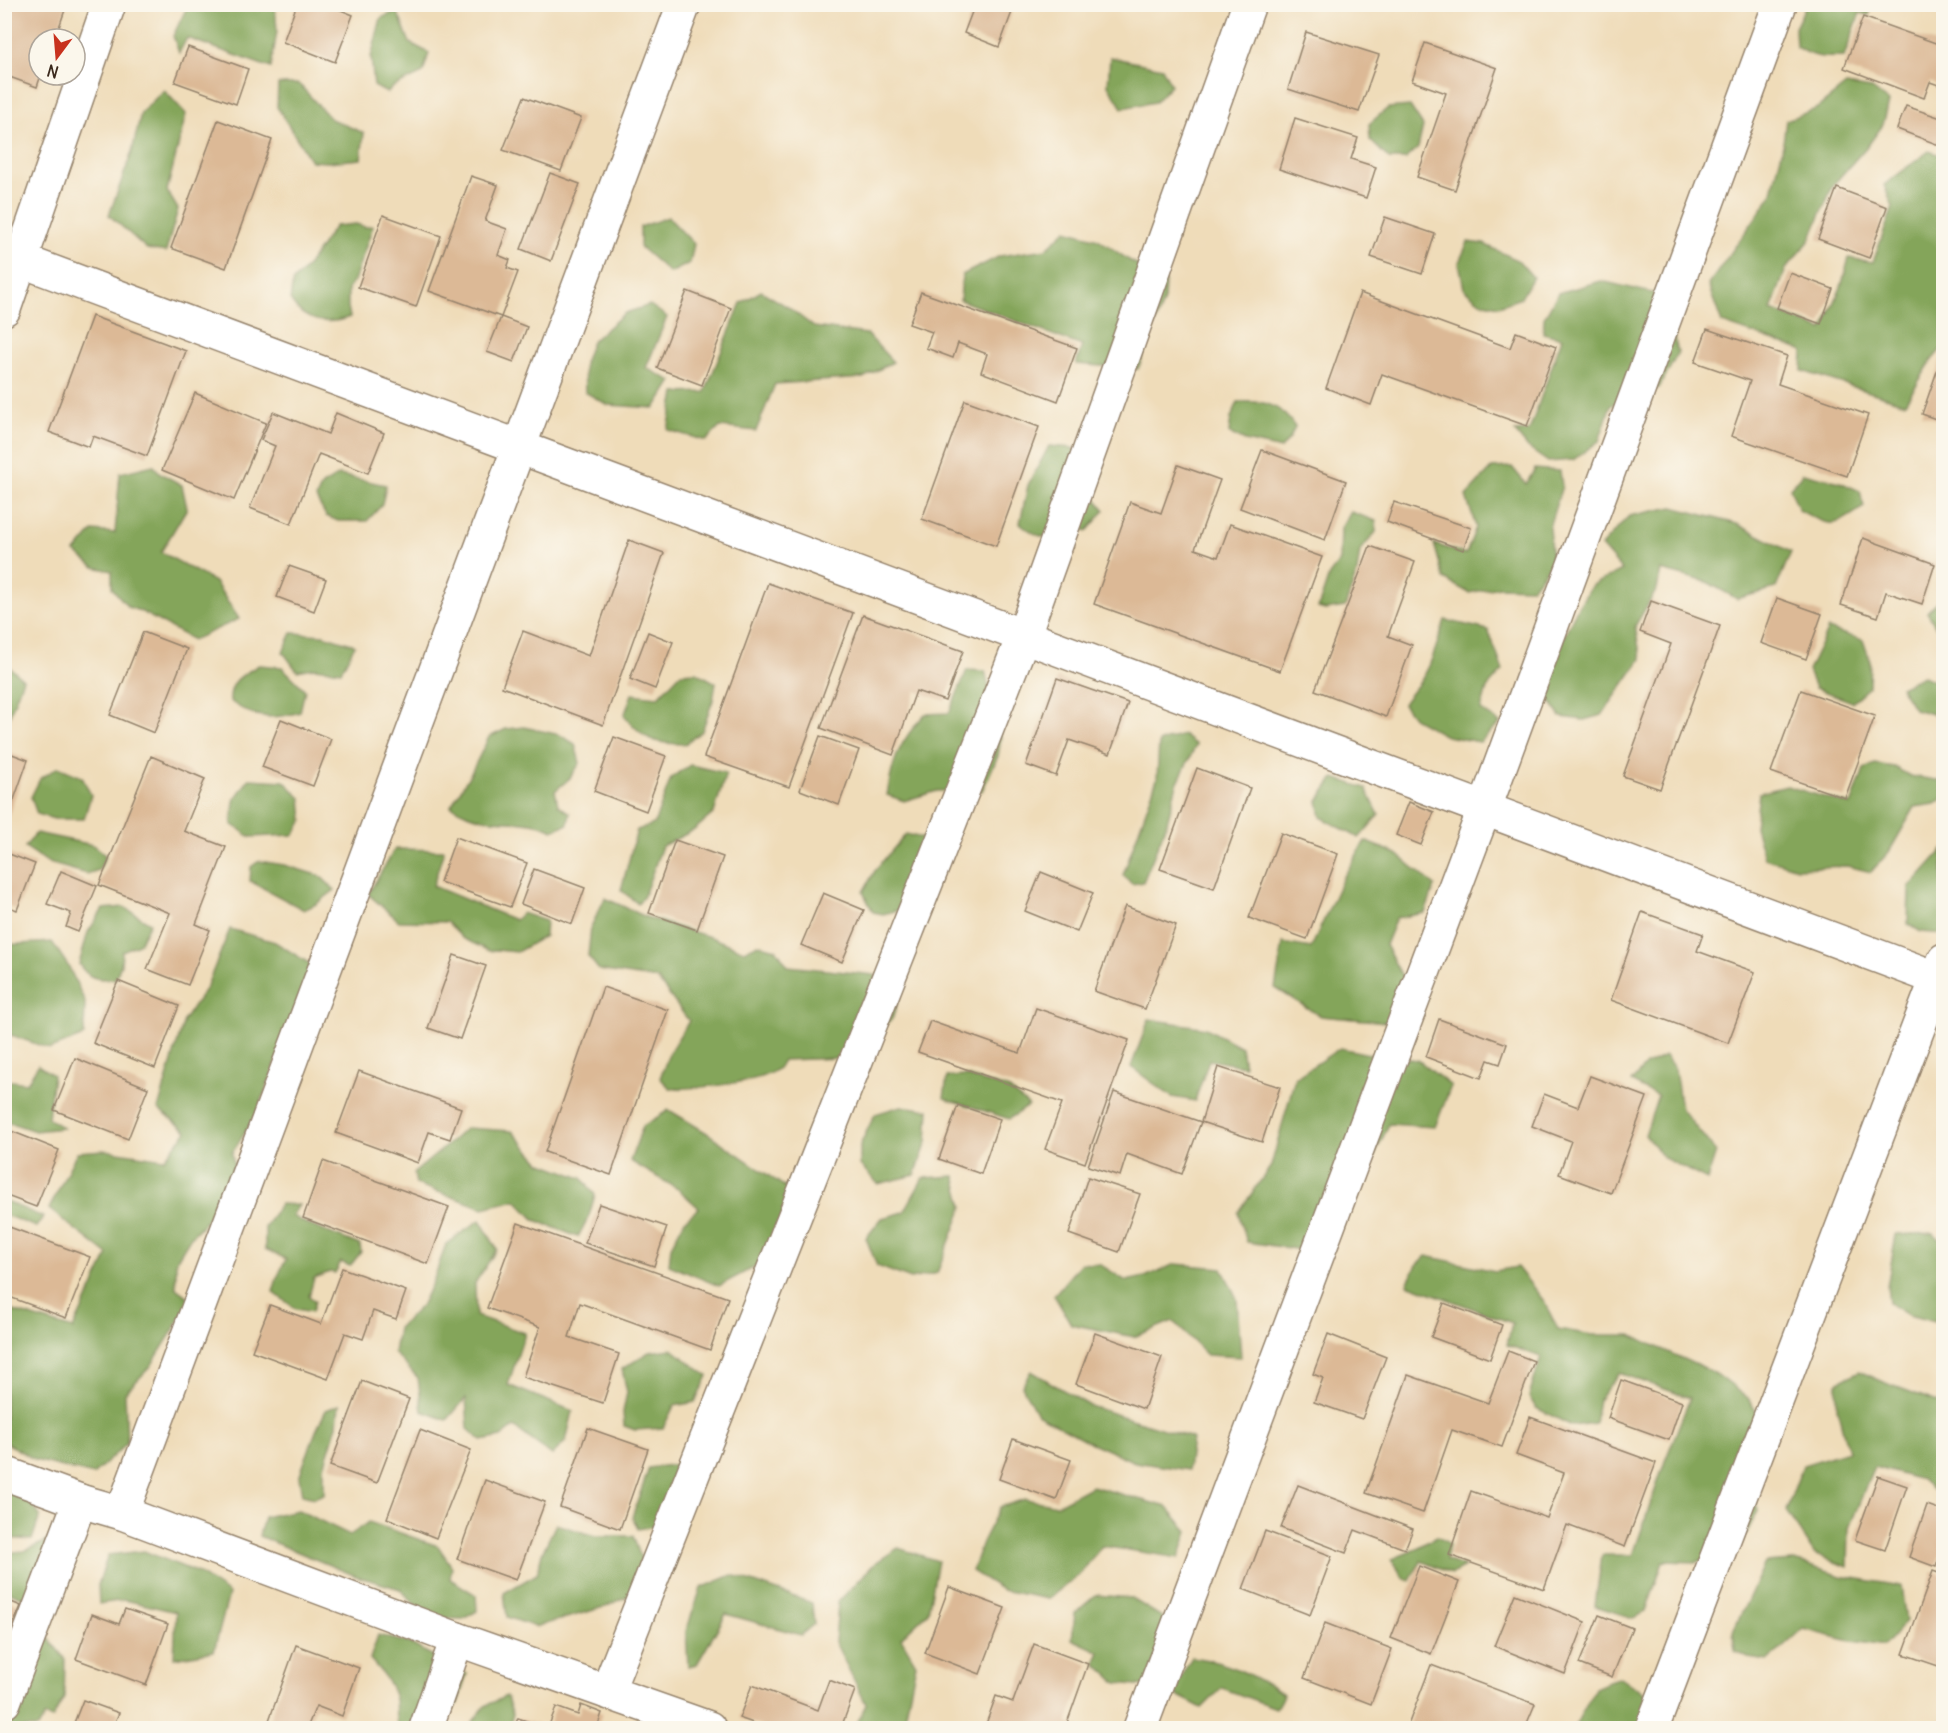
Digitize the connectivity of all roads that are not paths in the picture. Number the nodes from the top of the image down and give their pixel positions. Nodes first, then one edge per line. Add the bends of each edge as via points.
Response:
1 (109, 4) edge
2 (684, 4) edge
3 (1249, 4) edge
4 (1780, 4) edge
5 (14, 258) edge
6 (4, 309) edge
7 (519, 448) junction
8 (1023, 637) junction
9 (1484, 810) junction
10 (1941, 973) edge
11 (4, 1473) edge
12 (80, 1501) junction
13 (122, 1513) junction
14 (457, 1639) junction
15 (607, 1692) junction
16 (4, 1702) edge
17 (426, 1728) edge
18 (709, 1728) edge
19 (1140, 1728) edge
20 (1652, 1728) edge

1 - 5 street
2 - 7 street
3 - 8 street
4 - 9 street
5 - 6 street
5 - 7 street
7 - 8 street
7 - 13 street
8 - 9 street
8 - 15 street
9 - 10 street
9 - 19 street
10 - 20 street
11 - 12 street
12 - 13 street
12 - 16 street
13 - 14 street
14 - 15 street
14 - 17 street
15 - 18 street

